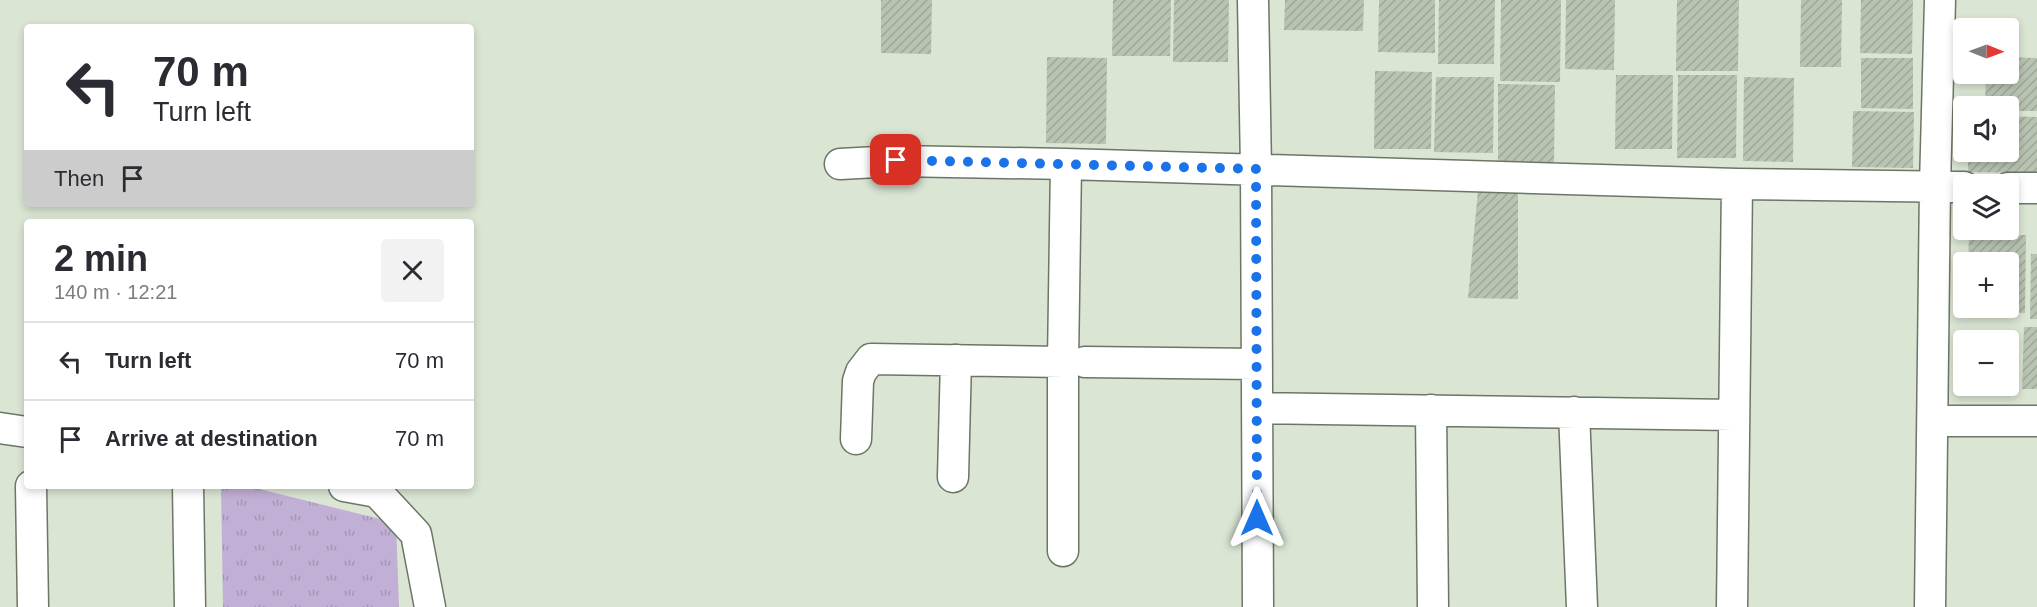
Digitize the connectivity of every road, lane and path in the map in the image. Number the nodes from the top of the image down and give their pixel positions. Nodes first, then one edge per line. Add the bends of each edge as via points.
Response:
1 (1253, 0) edge
2 (1940, 0) edge
3 (840, 164) dead end
4 (1066, 164) junction
5 (1256, 169) junction
6 (1737, 184) junction
7 (1949, 186) edge
8 (2019, 188) edge
9 (2037, 188) edge
10 (956, 360) junction
11 (1074, 362) junction
12 (1257, 364) junction
13 (1257, 408) junction
14 (1431, 410) junction
15 (1574, 412) junction
16 (1734, 415) junction
17 (1934, 421) junction
18 (2037, 421) edge
19 (0, 428) edge
20 (24, 432) edge
21 (856, 439) dead end
22 (952, 477) dead end
23 (31, 489) edge
24 (188, 489) edge
25 (360, 489) edge
26 (1063, 551) dead end
27 (33, 607) edge
28 (190, 607) edge
29 (430, 607) edge
30 (1258, 607) edge
31 (1433, 607) edge
32 (1582, 607) edge
33 (1732, 607) edge
34 (1930, 607) edge

1 - 5 street
2 - 7 street
3 - 4 street via 896,160
4 - 5 street
4 - 11 street
5 - 6 street
5 - 12 street
6 - 7 street
6 - 16 street
7 - 17 street
8 - 9 street
10 - 11 street
10 - 21 street via 871,359 858,381
10 - 22 street
11 - 12 street
11 - 26 street
12 - 13 street
13 - 14 street
13 - 30 street
14 - 15 street
14 - 31 street
15 - 16 street
15 - 32 street
16 - 33 street
17 - 18 street
17 - 34 street
19 - 20 street
23 - 27 street
24 - 28 street
25 - 29 street via 377,492 416,534

